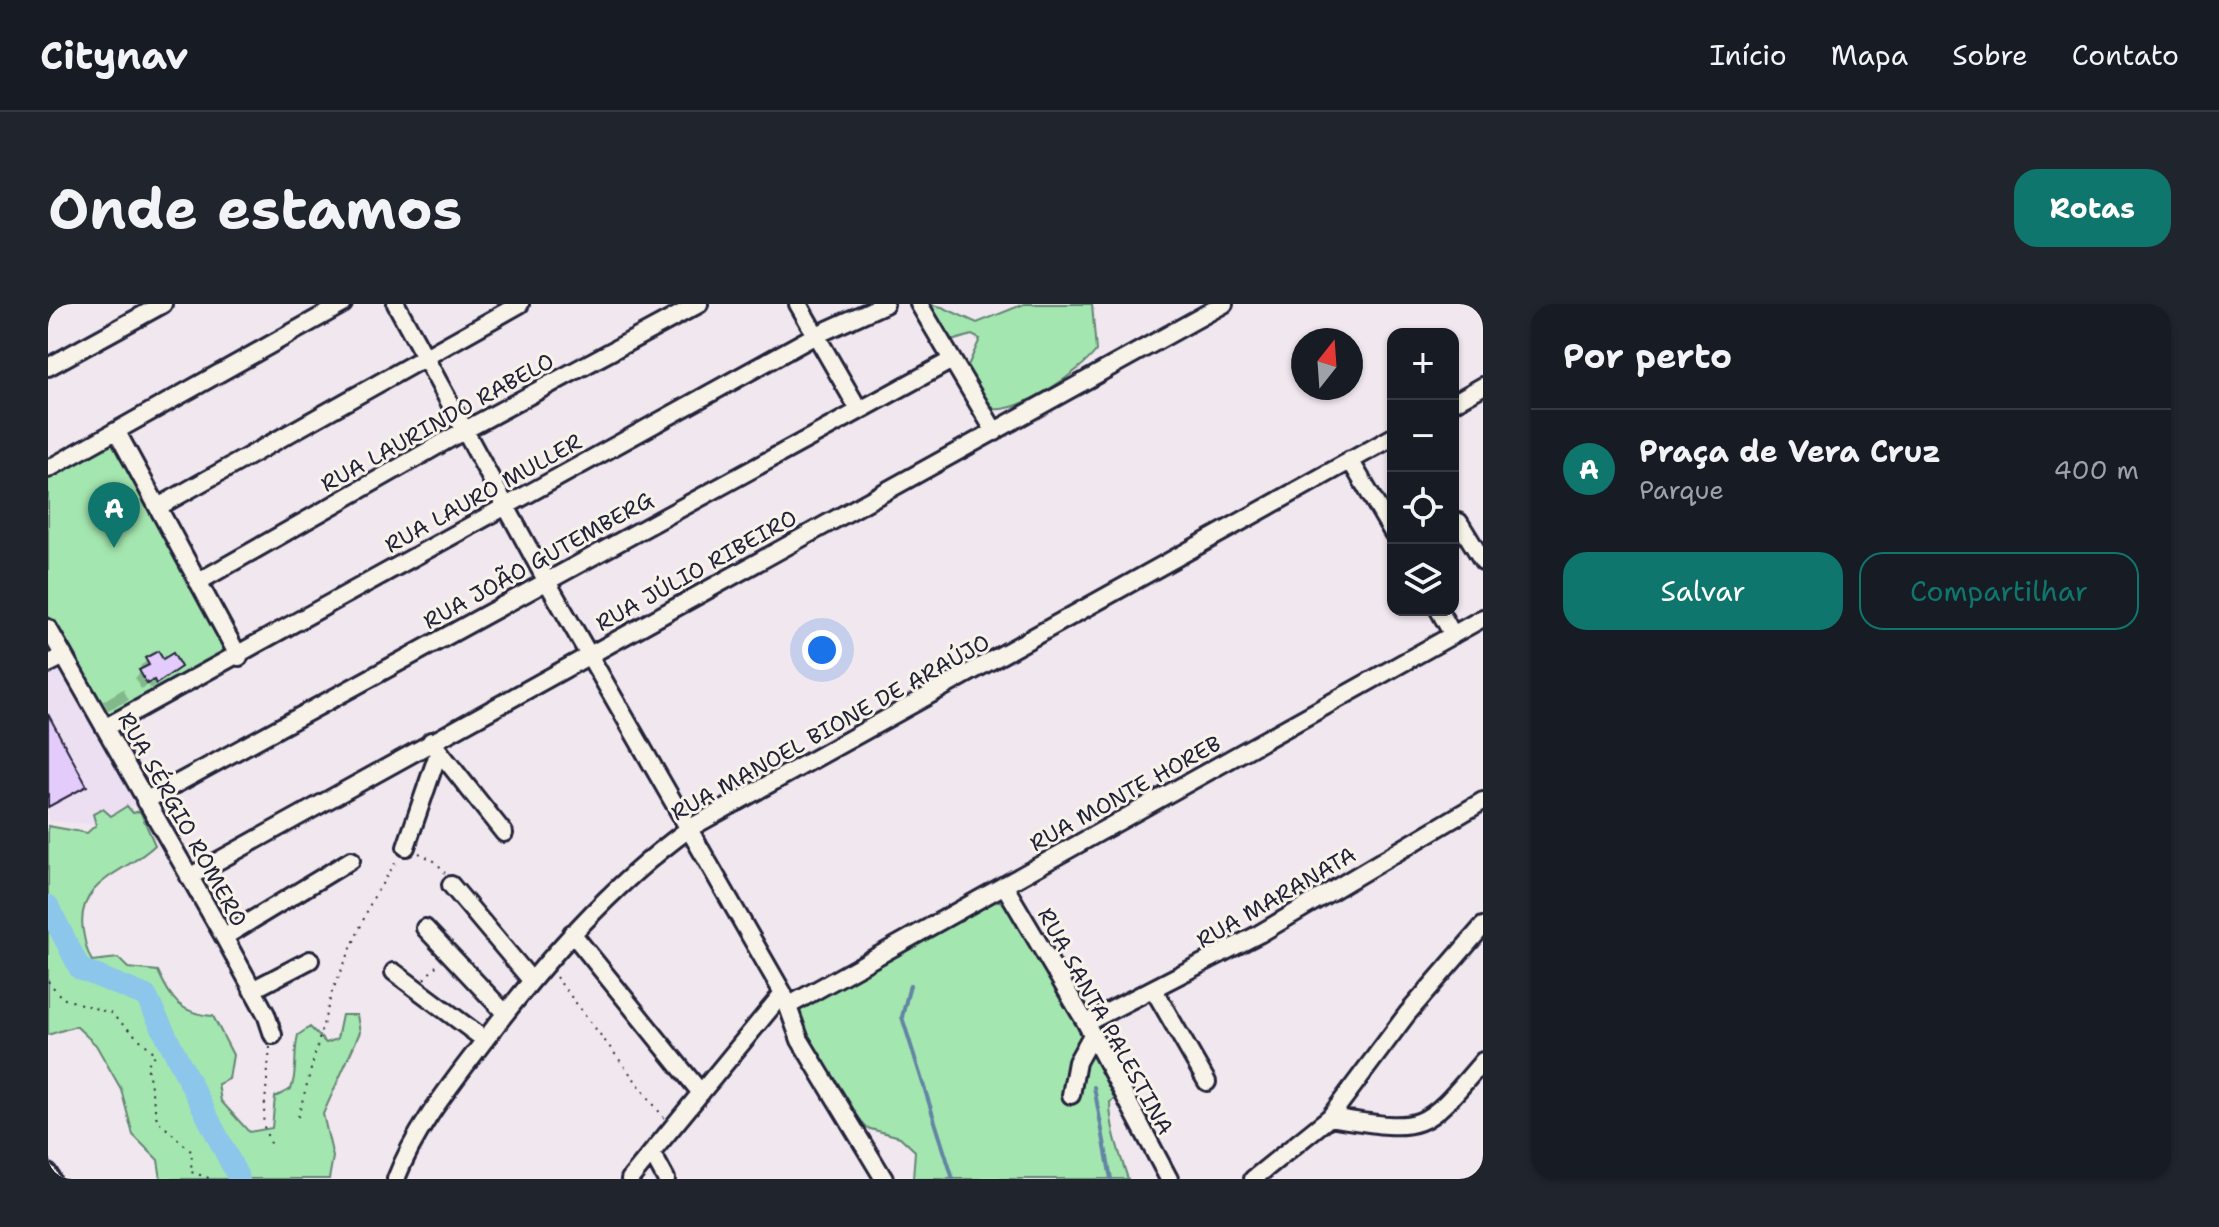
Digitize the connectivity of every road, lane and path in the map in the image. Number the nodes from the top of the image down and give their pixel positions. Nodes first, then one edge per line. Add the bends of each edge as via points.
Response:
1 (163, 304) edge
2 (343, 304) edge
3 (396, 304) edge
4 (520, 304) edge
5 (699, 304) edge
6 (798, 304) edge
7 (885, 304) edge
8 (919, 304) edge
9 (1224, 304) edge
10 (814, 336) junction
11 (425, 357) junction
12 (952, 360) junction
13 (48, 367) edge
14 (1483, 386) edge
15 (1458, 400) edge
16 (859, 410) junction
17 (465, 430) junction
18 (117, 432) junction
19 (995, 432) junction
20 (1387, 440) edge
21 (1350, 460) junction
22 (48, 469) edge
23 (505, 506) junction
24 (158, 507) junction
25 (1459, 522) dead end
26 (1387, 523) edge
27 (1483, 561) edge
28 (546, 580) junction
29 (198, 582) junction
30 (1442, 616) edge
31 (1483, 618) edge
32 (48, 628) edge
33 (1453, 635) junction
34 (588, 654) junction
35 (64, 656) junction
36 (239, 657) junction
37 (48, 664) edge
38 (106, 727) junction
39 (435, 746) junction
40 (145, 801) junction
41 (1483, 801) edge
42 (690, 828) junction
43 (504, 833) dead end
44 (406, 847) junction
45 (351, 860) dead end
46 (189, 877) junction
47 (451, 885) joint
48 (1004, 885) junction
49 (1483, 926) edge
50 (425, 928) dead end
51 (572, 933) junction
52 (224, 937) junction
53 (447, 953) junction
54 (310, 960) dead end
55 (545, 964) junction
56 (394, 972) dead end
57 (531, 980) junction
58 (48, 981) edge
59 (252, 990) junction
60 (415, 990) junction
61 (1154, 990) junction
62 (785, 1000) junction
63 (505, 1013) junction
64 (1089, 1029) junction
65 (273, 1035) joint
66 (485, 1040) junction
67 (1483, 1061) edge
68 (1207, 1082) dead end
69 (701, 1093) junction
70 (1071, 1095) dead end
71 (298, 1117) dead end
72 (1330, 1117) junction
73 (671, 1128) junction
74 (271, 1146) dead end
75 (652, 1153) junction
76 (48, 1173) edge
77 (51, 1179) edge
78 (212, 1179) edge
79 (396, 1179) edge
80 (630, 1179) edge
81 (666, 1179) edge
82 (884, 1179) edge
83 (1169, 1179) edge
84 (1253, 1179) edge

1 - 13 street
2 - 18 street
3 - 11 street
4 - 11 street
5 - 17 street, RUA LAURINDO RABELO
6 - 10 street
7 - 10 street, RUA LAURO MULLER
8 - 12 street
9 - 19 street, RUA JÚLIO RIBEIRO
10 - 16 street
10 - 23 street, RUA LAURO MULLER
11 - 17 street
11 - 24 street
12 - 16 street, RUA JOÃO GUTEMBERG
12 - 19 street
14 - 15 street
16 - 28 street, RUA JOÃO GUTEMBERG
17 - 23 street
17 - 29 street, RUA LAURINDO RABELO
18 - 22 street
18 - 24 street
19 - 34 street, RUA JÚLIO RIBEIRO
20 - 21 street, RUA MANOEL BIONE DE ARAÚJO
21 - 26 street
21 - 42 street, RUA MANOEL BIONE DE ARAÚJO
23 - 28 street
23 - 36 street, RUA LAURO MULLER
24 - 29 street
25 - 27 street
28 - 34 street
28 - 40 street, RUA JOÃO GUTEMBERG
29 - 36 street
30 - 33 street
31 - 33 street, RUA MONTE HOREB
32 - 35 street, RUA SÉRGIO ROMERO
33 - 48 street, RUA MONTE HOREB
34 - 39 street, RUA JÚLIO RIBEIRO
34 - 42 street
35 - 37 street
35 - 38 street, RUA SÉRGIO ROMERO
36 - 38 street, RUA LAURO MULLER
38 - 40 street, RUA SÉRGIO ROMERO
39 - 43 street
39 - 44 street
39 - 46 street, RUA JÚLIO RIBEIRO
40 - 46 street, RUA SÉRGIO ROMERO
41 - 61 street, RUA MARANATA
42 - 51 street, RUA MANOEL BIONE DE ARAÚJO via 637,868
42 - 62 street
44 - 47 path via 436,862
44 - 71 path via 372,900 332,992
45 - 52 street
46 - 52 street, RUA SÉRGIO ROMERO
47 - 57 street
48 - 62 street, RUA MONTE HOREB
48 - 64 street, RUA SANTA PALESTINA
49 - 72 street via 1407,1014
50 - 53 street
51 - 55 street, RUA MANOEL BIONE DE ARAÚJO
51 - 69 street
52 - 59 street, RUA SÉRGIO ROMERO
53 - 60 path
53 - 63 street
54 - 59 street
55 - 57 street, RUA MANOEL BIONE DE ARAÚJO
55 - 73 path
56 - 60 street
57 - 63 street, RUA MANOEL BIONE DE ARAÚJO
58 - 78 path via 62,998 110,1013 156,1054 147,1065 157,1120 192,1152 191,1172
59 - 65 street, RUA SÉRGIO ROMERO
60 - 66 street
61 - 64 street, RUA MARANATA
61 - 68 street
62 - 69 street
62 - 82 street via 800,1040
63 - 66 street, RUA MANOEL BIONE DE ARAÚJO
64 - 70 street
64 - 83 street, RUA SANTA PALESTINA
65 - 74 path via 263,1100 263,1124
66 - 79 street, RUA MANOEL BIONE DE ARAÚJO via 427,1119
67 - 72 street via 1441,1109 1419,1124 1404,1128
69 - 73 street
72 - 84 street
73 - 75 street
75 - 80 street
75 - 81 street
76 - 77 street

